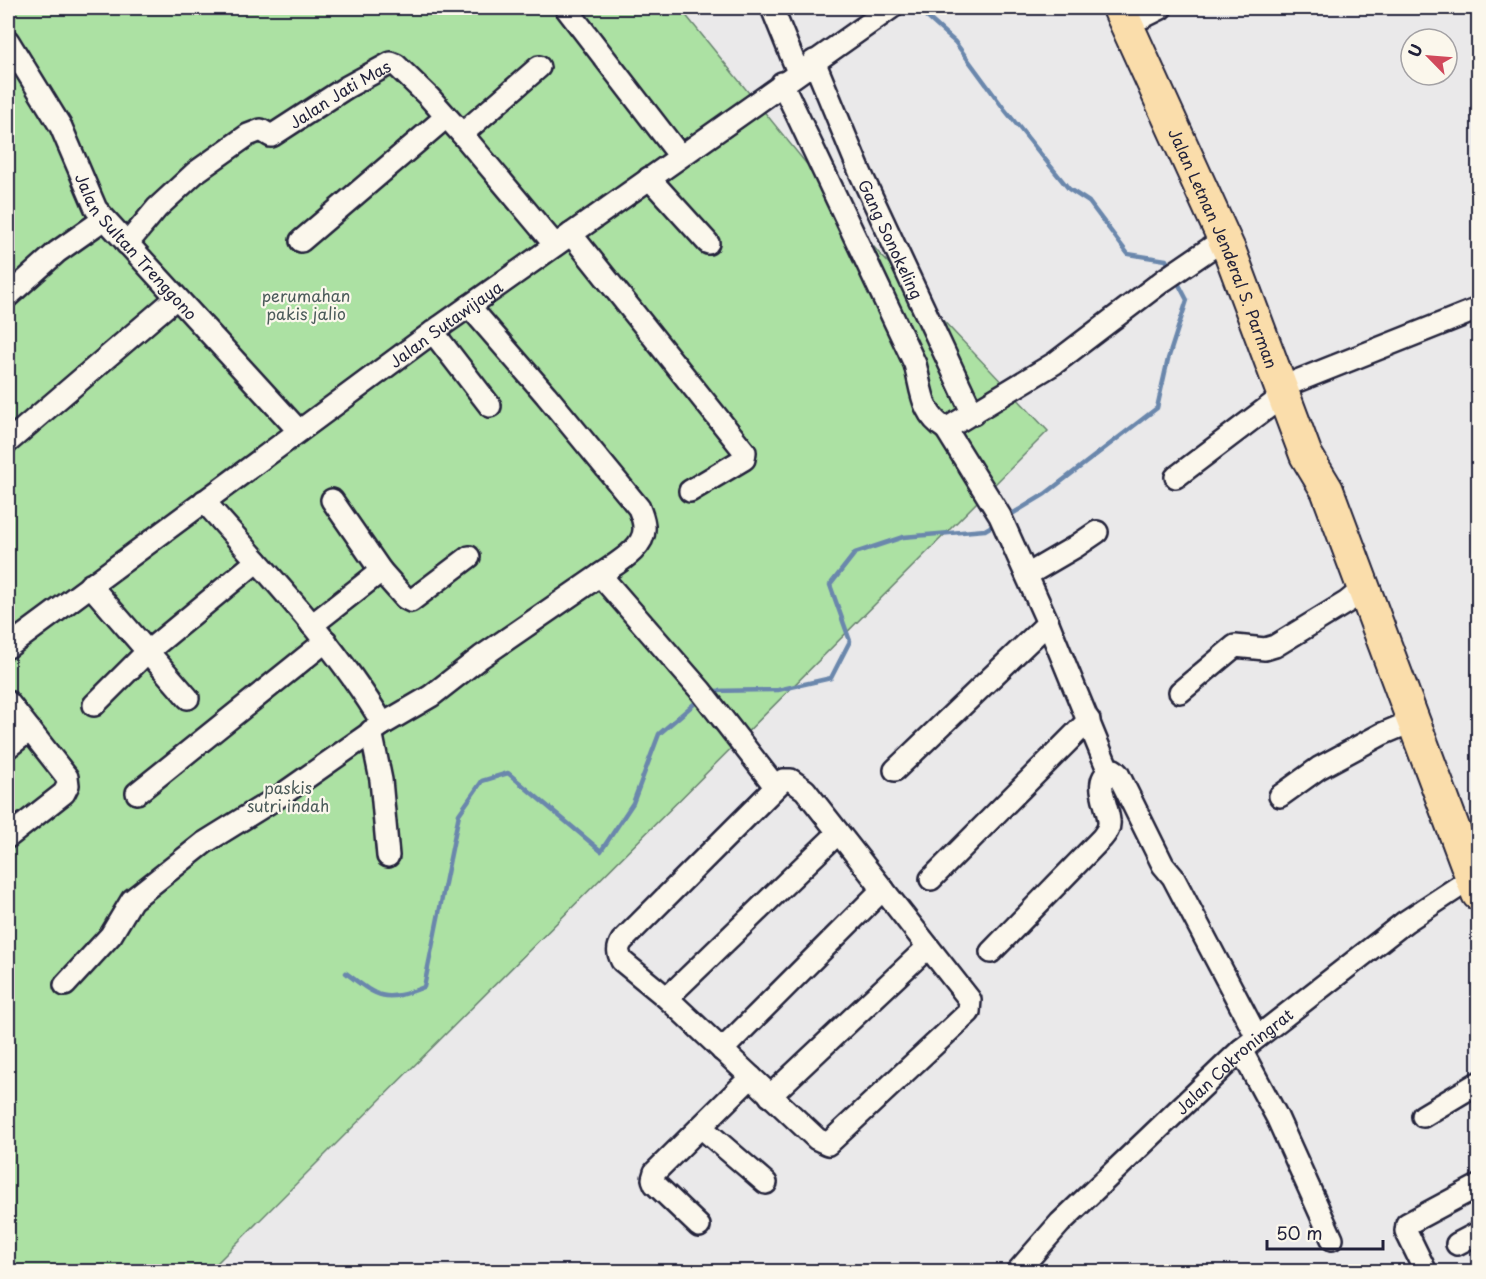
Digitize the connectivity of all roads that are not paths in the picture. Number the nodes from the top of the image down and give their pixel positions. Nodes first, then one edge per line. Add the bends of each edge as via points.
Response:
1 (566, 8) edge
2 (772, 8) edge
3 (891, 8) edge
4 (1141, 10) edge
5 (8, 40) edge
6 (539, 67) dead end
7 (798, 72) junction
8 (446, 117) junction
9 (462, 134) junction
10 (680, 156) junction
11 (649, 178) junction
12 (104, 219) junction
13 (563, 239) junction
14 (1224, 239) junction
15 (300, 241) dead end
16 (708, 243) dead end
17 (127, 244) junction
18 (8, 296) edge
19 (176, 298) junction
20 (469, 306) junction
21 (1479, 309) edge
22 (433, 332) junction
23 (1291, 388) junction
24 (490, 406) dead end
25 (973, 414) junction
26 (946, 429) junction
27 (299, 431) junction
28 (8, 442) edge
29 (1176, 477) dead end
30 (690, 490) dead end
31 (332, 500) dead end
32 (204, 501) junction
33 (1097, 532) dead end
34 (469, 557) dead end
35 (257, 561) junction
36 (381, 571) junction
37 (600, 575) junction
38 (1027, 575) junction
39 (90, 585) junction
40 (1363, 589) junction
41 (1048, 623) junction
42 (312, 625) junction
43 (326, 641) junction
44 (8, 647) edge
45 (147, 652) junction
46 (1180, 692) dead end
47 (188, 698) dead end
48 (8, 702) edge
49 (94, 705) dead end
50 (1089, 720) junction
51 (1413, 721) junction
52 (377, 728) junction
53 (30, 730) junction
54 (8, 747) edge
55 (895, 770) dead end
56 (1109, 772) junction
57 (775, 786) junction
58 (137, 793) dead end
59 (1280, 796) dead end
60 (838, 833) junction
61 (8, 837) edge
62 (388, 856) dead end
63 (931, 879) dead end
64 (1477, 882) edge
65 (883, 889) junction
66 (928, 947) junction
67 (991, 952) dead end
68 (65, 985) dead end
69 (667, 998) junction
70 (1257, 1037) junction
71 (722, 1050) junction
72 (1240, 1050) junction
73 (751, 1077) junction
74 (1479, 1083) edge
75 (770, 1096) junction
76 (1423, 1116) dead end
77 (701, 1127) junction
78 (766, 1183) dead end
79 (1479, 1186) edge
80 (699, 1226) dead end
81 (1479, 1233) edge
82 (1332, 1239) dead end
83 (1457, 1244) dead end
84 (1017, 1272) edge
85 (1426, 1272) edge

1 - 10 street
2 - 7 street
3 - 7 street, Jalan Sutawijaya
4 - 14 highway, Jalan Letnan Jenderal S. Parman
4 - 23 highway, Jalan Letnan Jenderal S. Parman via 1239,235
5 - 12 street, Jalan Sultan Trenggono via 61,127
6 - 9 street
7 - 10 street, Jalan Sutawijaya
7 - 25 street, Gang Sonokeling via 860,172
7 - 26 street via 915,364 930,416
8 - 9 street, Jalan Jati Mas
8 - 15 street
8 - 17 street, Jalan Jati Mas via 396,65 386,64 273,135 261,130 248,135 196,172 157,208
9 - 13 street, Jalan Jati Mas
10 - 11 street, Jalan Sutawijaya
11 - 13 street, Jalan Sutawijaya
11 - 16 street
12 - 17 street, Jalan Sultan Trenggono
12 - 18 street via 57,252
13 - 20 street, Jalan Sutawijaya
13 - 30 street, Jalan Jati Mas via 745,452 744,459
14 - 23 highway, Jalan Letnan Jenderal S. Parman
14 - 25 street via 1055,363
17 - 19 street, Jalan Sultan Trenggono
19 - 27 street, Jalan Sultan Trenggono
19 - 28 street
20 - 22 street, Jalan Sutawijaya
20 - 37 street via 639,508 645,529 641,539 635,549
21 - 23 street
22 - 24 street
22 - 27 street, Jalan Sutawijaya
23 - 29 street
23 - 40 highway, Jalan Letnan Jenderal S. Parman via 1306,455 1327,490
25 - 26 street
26 - 38 street via 999,516
27 - 32 street, Jalan Sutawijaya
31 - 36 street
32 - 35 street
32 - 39 street, Jalan Sutawijaya
33 - 38 street
34 - 36 street via 411,601
35 - 42 street
35 - 45 street
36 - 42 street
37 - 52 street via 431,696
37 - 57 street
38 - 41 street
39 - 44 street, Jalan Sutawijaya
39 - 45 street
40 - 46 street via 1275,646 1235,646
40 - 51 highway, Jalan Letnan Jenderal S. Parman
41 - 50 street
41 - 55 street
42 - 43 street
43 - 52 street via 362,690
43 - 58 street
45 - 47 street
45 - 49 street
48 - 53 street
50 - 56 street
50 - 63 street
51 - 59 street via 1319,768
51 - 64 highway, Jalan Letnan Jenderal S. Parman
52 - 62 street
52 - 68 street via 204,843 132,900 111,935
53 - 54 street
53 - 61 street via 67,777 68,786
56 - 67 street via 1102,778 1101,789 1108,831
56 - 70 street via 1114,770 1118,774
57 - 60 street via 791,780 805,790
57 - 69 street via 618,948 622,961
60 - 65 street
60 - 69 street
64 - 70 street, Jalan Cokroningrat via 1405,922
65 - 66 street
65 - 71 street
66 - 75 street
66 - 75 street via 970,1000 969,1012 828,1144 817,1139
69 - 71 street
70 - 72 street, Jalan Cokroningrat
71 - 73 street
72 - 82 street via 1276,1117
72 - 84 street, Jalan Cokroningrat via 1060,1223
73 - 75 street
73 - 77 street
74 - 76 street
77 - 78 street
77 - 80 street via 655,1172 653,1179
79 - 85 street via 1407,1224 1406,1231
81 - 83 street

